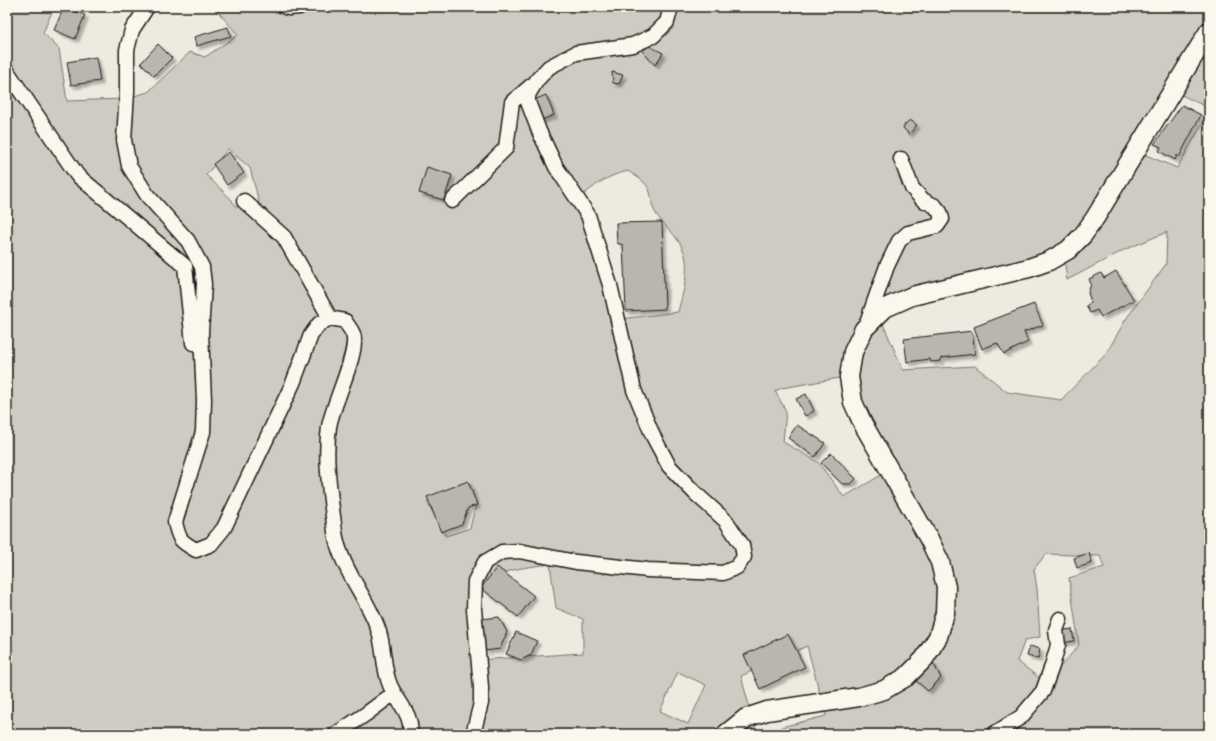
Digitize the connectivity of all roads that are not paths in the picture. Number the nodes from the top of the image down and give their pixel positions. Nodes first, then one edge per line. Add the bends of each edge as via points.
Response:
1 (147, 7) edge
2 (285, 7) edge
3 (299, 7) edge
4 (671, 7) edge
5 (1209, 31) edge
6 (7, 71) edge
7 (537, 80) junction
8 (901, 159) dead end
9 (244, 201) dead end
10 (452, 201) dead end
11 (330, 318) junction
12 (864, 329) junction
13 (202, 364) junction
14 (1060, 619) dead end
15 (394, 693) junction
16 (336, 734) edge
17 (410, 734) edge
18 (473, 734) edge
19 (726, 734) edge
20 (994, 734) edge

1 - 13 street via 132,30 127,50 124,140 129,166 147,195 188,241 202,267
2 - 3 street
4 - 7 street via 667,22 653,36 633,45 576,53 549,67
5 - 12 main road via 1096,218 1068,250 1049,261 1029,268 912,296 885,308
6 - 13 street via 77,174 185,266 195,360
7 - 10 street via 512,102 506,148
7 - 18 street via 528,95 530,111 556,167 588,215 610,285 634,390 653,436 669,466 726,520 742,544 744,557 737,567 722,573 648,570 576,562 519,551 502,552 485,562 475,582 474,609 481,703
8 - 12 street via 912,188 923,200 935,206 942,219 937,226 908,233 899,241
9 - 11 street via 284,237
11 - 13 street via 319,324 311,335 293,383 224,528 211,544 196,550 178,537 176,522 202,432
11 - 15 street via 345,321 353,335 353,353 329,425 327,453 336,535 348,572 377,626 387,677
12 - 19 main road via 852,358 849,377 852,402 940,562 946,587 945,613 938,637 911,673 884,690 859,697 767,711 746,718
14 - 20 street via 1056,630 1058,645 1043,691 1021,717
15 - 16 street
15 - 17 street via 409,719

